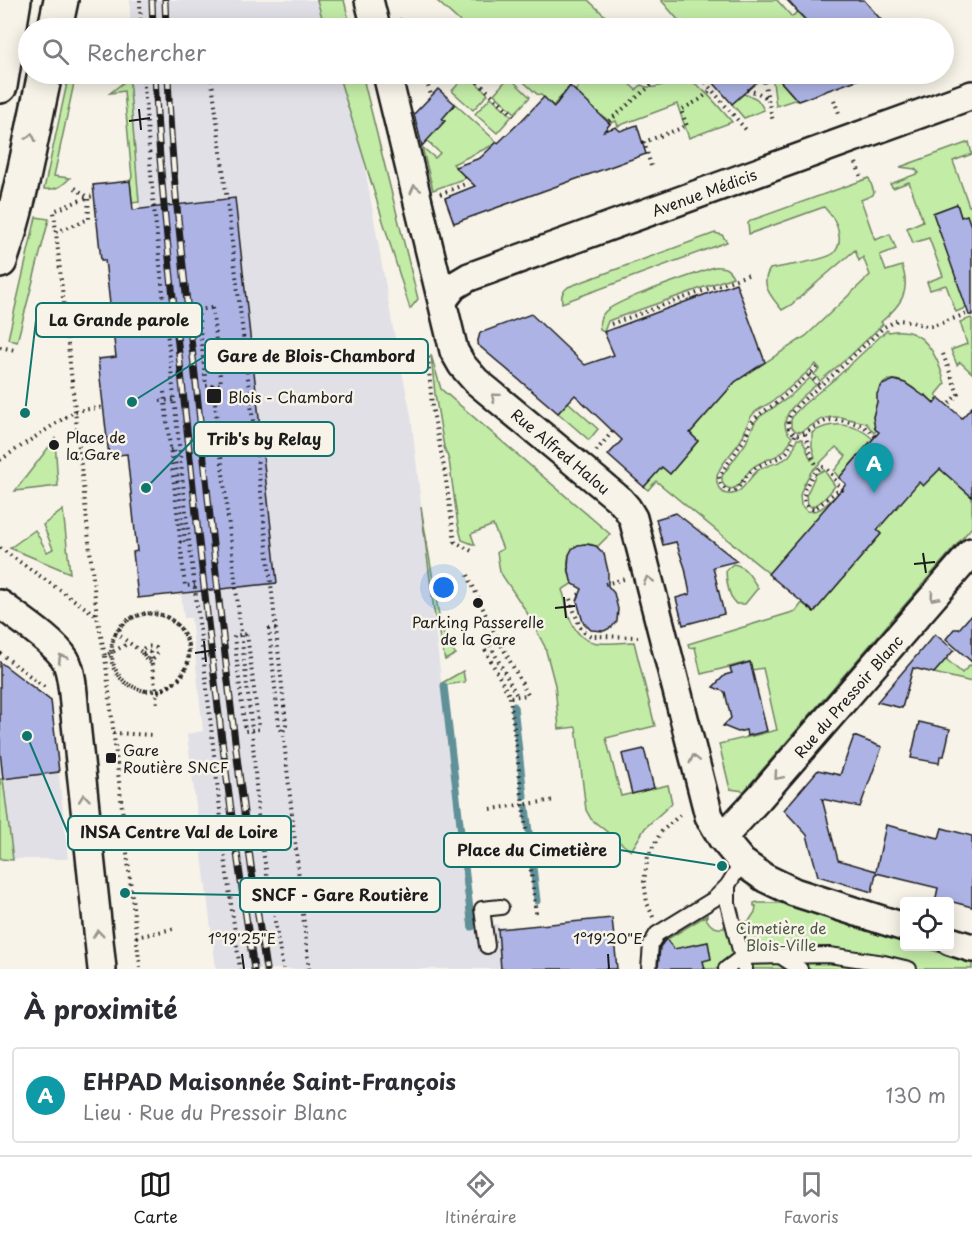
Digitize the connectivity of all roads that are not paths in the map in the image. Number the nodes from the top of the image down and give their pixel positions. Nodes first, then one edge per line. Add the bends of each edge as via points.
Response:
1 (14, 0) edge
2 (61, 0) edge
3 (369, 0) edge
4 (57, 18) edge
5 (374, 18) edge
6 (43, 84) edge
7 (389, 84) edge
8 (0, 86) edge
9 (972, 95) edge
10 (0, 261) edge
11 (443, 300) junction
12 (972, 552) edge
13 (0, 604) edge
14 (722, 838) junction
15 (742, 862) junction
16 (729, 885) junction
17 (501, 907) dead end
18 (900, 926) edge
19 (954, 942) edge
20 (487, 946) dead end
21 (972, 948) edge
22 (780, 956) junction
23 (743, 963) edge
24 (102, 969) edge
25 (649, 969) edge
26 (726, 969) edge
27 (800, 969) edge
28 (909, 969) edge

1 - 8 main road
2 - 4 main road
3 - 5 street
10 -> 6 main road
11 -> 7 street, Rue Alfred Halou
9 - 11 street, Avenue Médicis via 469,277 454,286
14 -> 11 street, Rue Alfred Halou via 709,816 633,518 620,500 476,381 462,365 454,351
12 -> 14 street, Rue du Pressoir Blanc
24 -> 13 street via 66,660 55,646
14 - 15 street, Rue Alfred Halou
15 - 16 lane
15 - 18 street, Rue Alfred Halou via 794,892
16 - 23 lane via 728,904
16 - 25 lane via 714,899 657,933 651,944
17 - 20 lane via 482,909
19 - 21 street
22 - 23 lane
22 - 27 lane
22 - 28 lane via 829,955
23 - 26 lane

